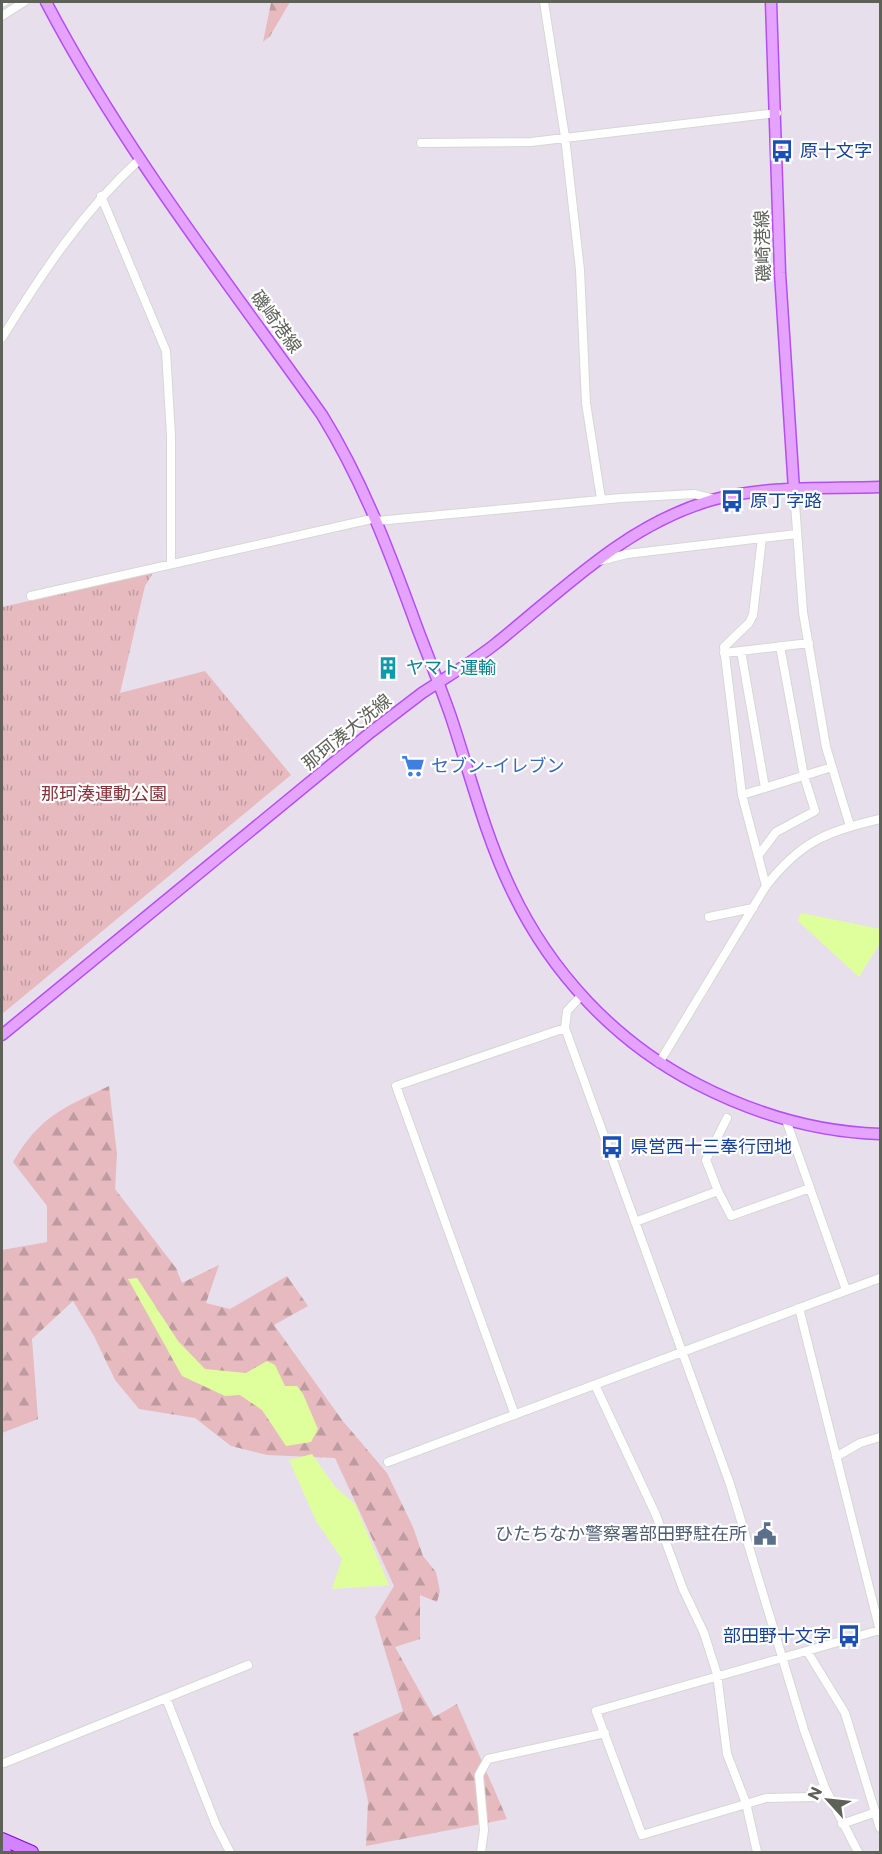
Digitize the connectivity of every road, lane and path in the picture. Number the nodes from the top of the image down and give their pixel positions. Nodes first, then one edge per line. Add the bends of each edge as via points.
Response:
1 (24, 2) edge
2 (46, 2) edge
3 (544, 2) edge
4 (771, 2) edge
5 (2, 16) edge
6 (777, 113) junction
7 (565, 137) junction
8 (421, 144) dead end
9 (140, 160) junction
10 (101, 196) junction
11 (2, 338) edge
12 (880, 487) edge
13 (795, 490) junction
14 (601, 499) junction
15 (715, 499) junction
16 (377, 519) junction
17 (797, 534) junction
18 (762, 538) junction
19 (595, 562) junction
20 (171, 564) junction
21 (32, 596) dead end
22 (809, 643) junction
23 (780, 646) junction
24 (741, 651) junction
25 (724, 653) junction
26 (438, 683) junction
27 (832, 767) junction
28 (804, 776) junction
29 (765, 788) junction
30 (742, 795) junction
31 (880, 819) edge
32 (850, 826) junction
33 (758, 856) junction
34 (766, 886) junction
35 (753, 908) junction
36 (709, 917) dead end
37 (581, 996) junction
38 (565, 1028) junction
39 (2, 1035) edge
40 (659, 1063) junction
41 (727, 1118) dead end
42 (786, 1120) junction
43 (880, 1134) edge
44 (810, 1188) junction
45 (718, 1191) junction
46 (635, 1222) junction
47 (880, 1278) edge
48 (846, 1290) junction
49 (799, 1308) junction
50 (682, 1351) junction
51 (595, 1385) junction
52 (515, 1415) junction
53 (880, 1437) edge
54 (836, 1457) junction
55 (388, 1462) dead end
56 (880, 1631) edge
57 (807, 1651) junction
58 (782, 1657) junction
59 (248, 1665) dead end
60 (717, 1674) junction
61 (166, 1698) junction
62 (605, 1733) junction
63 (4, 1763) dead end
64 (825, 1788) junction
65 (746, 1803) junction
66 (876, 1812) junction
67 (842, 1824) junction
68 (880, 1826) edge
69 (2, 1839) edge
70 (32, 1852) edge
71 (230, 1852) edge
72 (481, 1852) edge
73 (758, 1852) edge
74 (858, 1852) edge

1 - 5 street
2 - 9 main road, 磯崎港線
3 - 7 street
4 - 6 main road, 磯崎港線
6 - 7 street
6 - 13 main road, 磯崎港線 via 780,273
7 - 8 street via 531,142
7 - 14 street via 580,270 586,403
9 - 10 street
9 - 16 main road, 磯崎港線 via 322,415
10 - 11 street
10 - 20 street via 166,351 171,436
12 - 13 main road, 那珂湊大洗線
13 - 15 main road, 那珂湊大洗線
13 - 17 street
14 - 15 street via 694,494
14 - 16 street
15 - 19 main road, 那珂湊大洗線 via 646,527
16 - 20 street
16 - 26 main road, 磯崎港線
17 - 18 street
17 - 22 street
18 - 19 street via 627,554
18 - 25 street via 753,615 723,647
19 - 26 main road, 那珂湊大洗線 via 480,656
20 - 21 street
22 - 23 street
22 - 27 street
23 - 24 street
23 - 28 street
24 - 25 street
24 - 29 street
25 - 30 street
26 - 37 main road, 磯崎港線 via 510,888 538,938
26 - 39 main road, 那珂湊大洗線 via 371,732
27 - 28 street
27 - 32 street
28 - 29 street
28 - 33 street via 815,812 776,832
29 - 30 street
30 - 33 street
31 - 32 street
32 - 34 street via 798,850
33 - 34 street
34 - 35 street
35 - 36 street
35 - 40 street
37 - 38 street via 567,1011
37 - 40 main road, 磯崎港線
38 - 46 street
38 - 52 street via 396,1086
40 - 42 main road, 磯崎港線 via 727,1099
41 - 45 street via 706,1160
42 - 43 main road, 磯崎港線
42 - 44 street
44 - 45 street via 731,1215
44 - 48 street
45 - 46 street
46 - 50 street
47 - 48 street
48 - 49 street
49 - 50 street
49 - 54 street
50 - 51 street
50 - 58 street via 730,1484
51 - 52 street
51 - 60 street via 656,1515
52 - 55 street
53 - 54 street
54 - 56 street
56 - 57 street
57 - 58 street
57 - 66 street via 845,1713
58 - 60 street
58 - 64 street
59 - 61 street
60 - 62 street via 596,1711
60 - 65 street via 727,1754
61 - 63 street
61 - 71 street
62 - 65 street via 642,1834
62 - 72 street via 488,1759 479,1775 484,1830
64 - 65 street via 812,1791 813,1797 766,1798
64 - 67 street
65 - 73 street
66 - 67 street
66 - 68 street
67 - 74 street
69 - 70 highway

